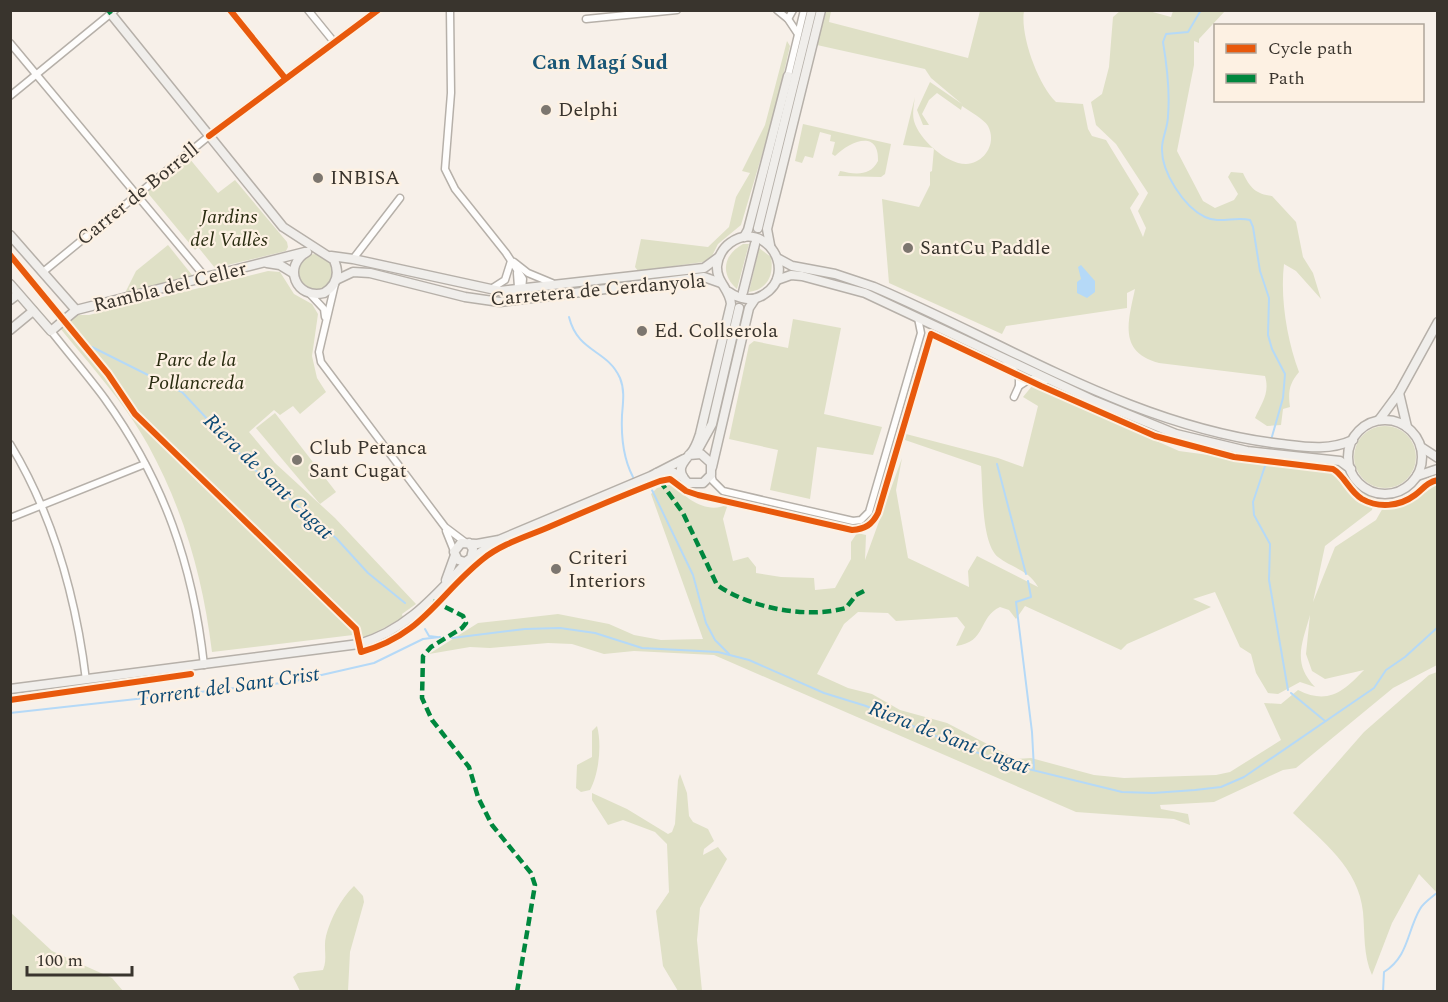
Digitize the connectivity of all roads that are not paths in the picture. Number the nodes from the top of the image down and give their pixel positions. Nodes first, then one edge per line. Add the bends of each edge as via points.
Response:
1 (230, 10) edge
2 (308, 10) edge
3 (450, 10) edge
4 (677, 10) edge
5 (777, 10) edge
6 (793, 10) edge
7 (804, 10) edge
8 (812, 10) edge
9 (821, 10) edge
10 (375, 11) edge
11 (111, 12) edge
12 (586, 19) dead end
13 (788, 19) junction
14 (798, 34) junction
15 (334, 42) junction
16 (10, 43) edge
17 (36, 75) junction
18 (788, 76) joint
19 (285, 78) junction
20 (10, 96) edge
21 (209, 136) junction
22 (137, 195) junction
23 (400, 198) dead end
24 (758, 228) dead end
25 (10, 235) edge
26 (744, 237) junction
27 (754, 244) dead end
28 (771, 246) junction
29 (320, 251) junction
30 (307, 252) junction
31 (331, 256) junction
32 (719, 257) junction
33 (353, 259) junction
34 (779, 259) junction
35 (511, 260) junction
36 (263, 263) junction
37 (43, 272) junction
38 (293, 273) junction
39 (206, 278) junction
40 (777, 280) junction
41 (336, 282) junction
42 (721, 283) junction
43 (10, 284) edge
44 (490, 290) junction
45 (522, 290) junction
46 (564, 290) junction
47 (729, 292) junction
48 (743, 292) dead end
49 (18, 294) junction
50 (310, 294) junction
51 (755, 298) junction
52 (10, 300) edge
53 (494, 301) junction
54 (739, 308) dead end
55 (76, 310) junction
56 (33, 311) junction
57 (918, 317) junction
58 (326, 322) junction
59 (1437, 322) edge
60 (10, 330) edge
61 (51, 331) junction
62 (1003, 358) junction
63 (1049, 380) junction
64 (1019, 386) junction
65 (1399, 393) junction
66 (1014, 397) dead end
67 (1379, 420) junction
68 (712, 424) junction
69 (1407, 427) junction
70 (1353, 440) junction
71 (10, 444) edge
72 (1421, 447) junction
73 (690, 456) junction
74 (1437, 458) edge
75 (145, 464) junction
76 (711, 468) junction
77 (1351, 469) junction
78 (1437, 469) edge
79 (654, 475) junction
80 (1417, 476) junction
81 (683, 477) junction
82 (41, 506) junction
83 (10, 518) edge
84 (445, 527) junction
85 (499, 540) junction
86 (467, 543) junction
87 (454, 553) junction
88 (470, 560) junction
89 (443, 586) junction
90 (204, 665) junction
91 (86, 680) junction
92 (10, 689) edge

1 - 19 street
2 - 15 street
3 - 35 street via 451,93 445,169 455,189
4 - 12 street
5 - 13 street
6 - 13 street
7 - 14 street
8 - 24 main road
9 - 28 main road via 767,229
10 - 15 street, Carrer de Borrell
11 - 17 street
11 - 21 main road
13 - 14 street
14 - 18 street
15 - 19 street, Carrer de Borrell
16 - 17 street
17 - 20 street
17 - 22 street
18 - 26 main road
19 - 21 street, Carrer de Borrell
21 - 22 street, Carrer de Borrell
21 - 29 main road via 283,227
22 - 37 street, Carrer de Borrell
22 - 39 street
23 - 33 street
25 - 37 main road, Rambla del Celler
26 - 28 main road via 759,238
26 - 32 main road via 730,243
27 - 48 main road
28 - 34 main road
29 - 30 main road
29 - 31 main road
30 - 36 main road, Rambla del Celler
30 - 38 main road via 297,260
31 - 33 main road, Carretera de Cerdanyola
31 - 41 main road via 337,270
32 - 42 main road via 717,271
32 - 46 main road, Carretera de Cerdanyola via 704,268
33 - 44 main road, Carretera de Cerdanyola
34 - 40 main road
34 - 70 main road via 792,266 874,287 1096,391 1161,417 1242,438 1324,448
35 - 44 street via 505,280
35 - 45 street
35 - 46 street
36 - 38 main road, Rambla del Celler via 280,265
36 - 39 main road, Rambla del Celler
37 - 55 main road, Rambla del Celler
38 - 50 main road via 298,286
39 - 55 main road, Rambla del Celler
40 - 51 main road via 770,290
40 - 57 main road via 794,275 837,284
41 - 50 main road via 324,293
41 - 53 main road, Carretera de Cerdanyola via 353,272 370,273
41 - 58 street
42 - 46 main road, Carretera de Cerdanyola via 704,277
42 - 47 main road
43 - 49 main road
44 - 45 main road, Carretera de Cerdanyola
45 - 46 main road, Carretera de Cerdanyola
45 - 53 street via 516,296
46 - 53 main road, Carretera de Cerdanyola
47 - 51 main road via 739,298
47 - 73 main road via 730,304 704,420
49 - 52 main road
49 - 56 main road
50 - 58 street via 324,309
51 - 76 main road via 749,308
54 - 68 main road
55 - 61 main road, Rambla del Celler
56 - 60 main road
56 - 61 main road
57 - 62 main road
57 - 76 street via 921,333 869,512 861,520 723,491 713,482
58 - 84 street via 319,352 325,370
59 - 65 main road
61 - 75 street via 105,399
62 - 63 main road
62 - 64 street via 1018,373
63 - 64 street via 1030,379
63 - 77 main road via 1158,428 1240,450 1340,461
64 - 66 street
65 - 67 main road
65 - 69 main road
67 - 69 main road
67 - 70 main road via 1366,425
68 - 73 main road
68 - 76 main road
69 - 72 main road
70 - 77 main road via 1349,454
71 - 82 street via 31,477
72 - 74 main road
72 - 80 main road via 1422,463
73 - 76 main road via 705,456
73 - 79 main road
73 - 81 main road via 681,467
75 - 82 street
75 - 90 street via 176,528 187,564
76 - 81 main road via 705,482 698,485
77 - 80 main road via 1360,483 1381,493 1404,489
78 - 80 main road
79 - 81 main road via 672,472
79 - 85 main road
82 - 83 street
82 - 91 street via 70,591
84 - 86 street
84 - 87 street
85 - 86 main road
85 - 88 main road
86 - 87 main road via 458,544
86 - 88 main road via 473,549
87 - 88 main road via 461,561
87 - 89 main road
88 - 89 main road
89 - 90 main road via 410,620 368,642
90 - 91 main road
91 - 92 main road

